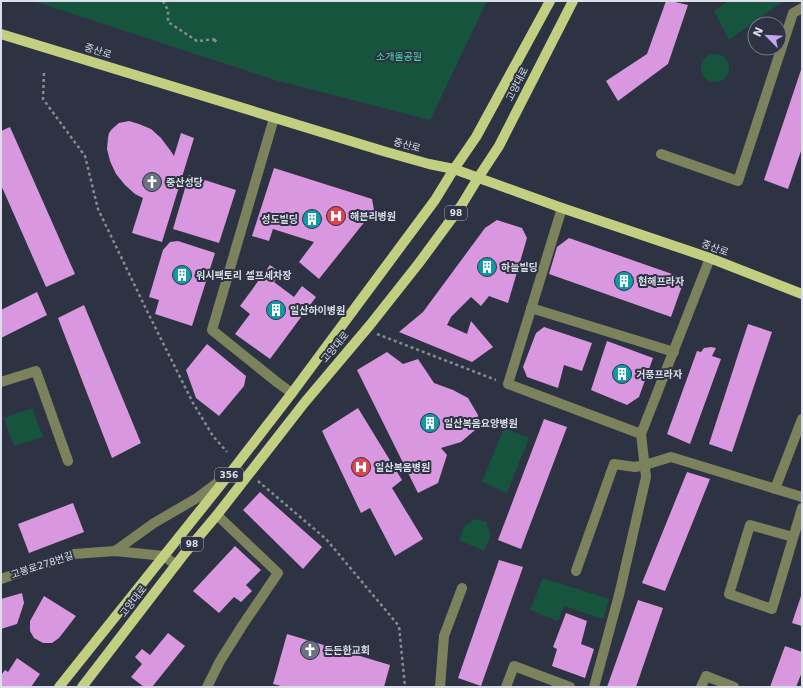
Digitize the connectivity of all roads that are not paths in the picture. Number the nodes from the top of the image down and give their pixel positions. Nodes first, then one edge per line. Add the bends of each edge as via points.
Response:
1 (550, 1) edge
2 (573, 1) edge
3 (802, 8) edge
4 (1, 34) edge
5 (274, 118) junction
6 (661, 154) dead end
7 (454, 169) junction
8 (478, 178) junction
9 (562, 208) junction
10 (710, 258) junction
11 (802, 294) edge
12 (532, 308) junction
13 (674, 352) junction
14 (1, 382) edge
15 (292, 393) junction
16 (802, 419) edge
17 (641, 434) junction
18 (68, 461) dead end
19 (645, 465) junction
20 (231, 472) junction
21 (775, 489) junction
22 (802, 498) edge
23 (802, 508) edge
24 (217, 515) junction
25 (793, 537) junction
26 (115, 551) junction
27 (164, 556) junction
28 (176, 565) junction
29 (576, 571) dead end
30 (1, 579) edge
31 (462, 588) dead end
32 (59, 687) edge
33 (82, 687) edge
34 (207, 687) edge
35 (440, 687) edge
36 (506, 687) edge
37 (570, 687) edge
38 (594, 687) edge
39 (701, 687) edge
40 (734, 687) edge

1 - 7 main road, 고양대로 / 356 via 476,137
2 - 8 main road, 고양대로 / 98 via 499,146
3 - 6 street via 793,12 738,181
4 - 5 main road, 중산로
5 - 7 main road, 중산로 via 429,164
5 - 15 street via 212,330
7 - 8 main road, 중산로
7 - 15 main road, 고양대로 / 356 via 435,200
8 - 9 main road, 중산로
8 - 24 main road, 고양대로 / 98 via 419,263 305,402
9 - 10 main road, 중산로
9 - 12 street
10 - 11 main road, 중산로
10 - 13 street
12 - 13 street
12 - 17 street via 508,384
13 - 17 street
14 - 18 street via 36,371
15 - 20 main road, 고양대로 / 356
16 - 21 street
17 - 19 street
19 - 21 street via 671,457
19 - 29 street via 635,467 614,464
19 - 38 street via 646,477 619,595
20 - 26 street via 197,498 154,523
20 - 27 main road, 고양대로 / 356
21 - 22 street
23 - 25 street
24 - 28 main road, 고양대로 / 98
24 - 34 street via 278,573 220,661
25 - 25 street via 772,609 729,594 750,525
26 - 27 street, 고봉로278번길
26 - 30 street, 고봉로278번길 via 74,554
27 - 28 street
27 - 32 main road, 고양대로 / 356
28 - 33 main road, 고양대로 / 98
31 - 35 street via 444,636
36 - 37 street via 514,666
39 - 40 street via 706,676

